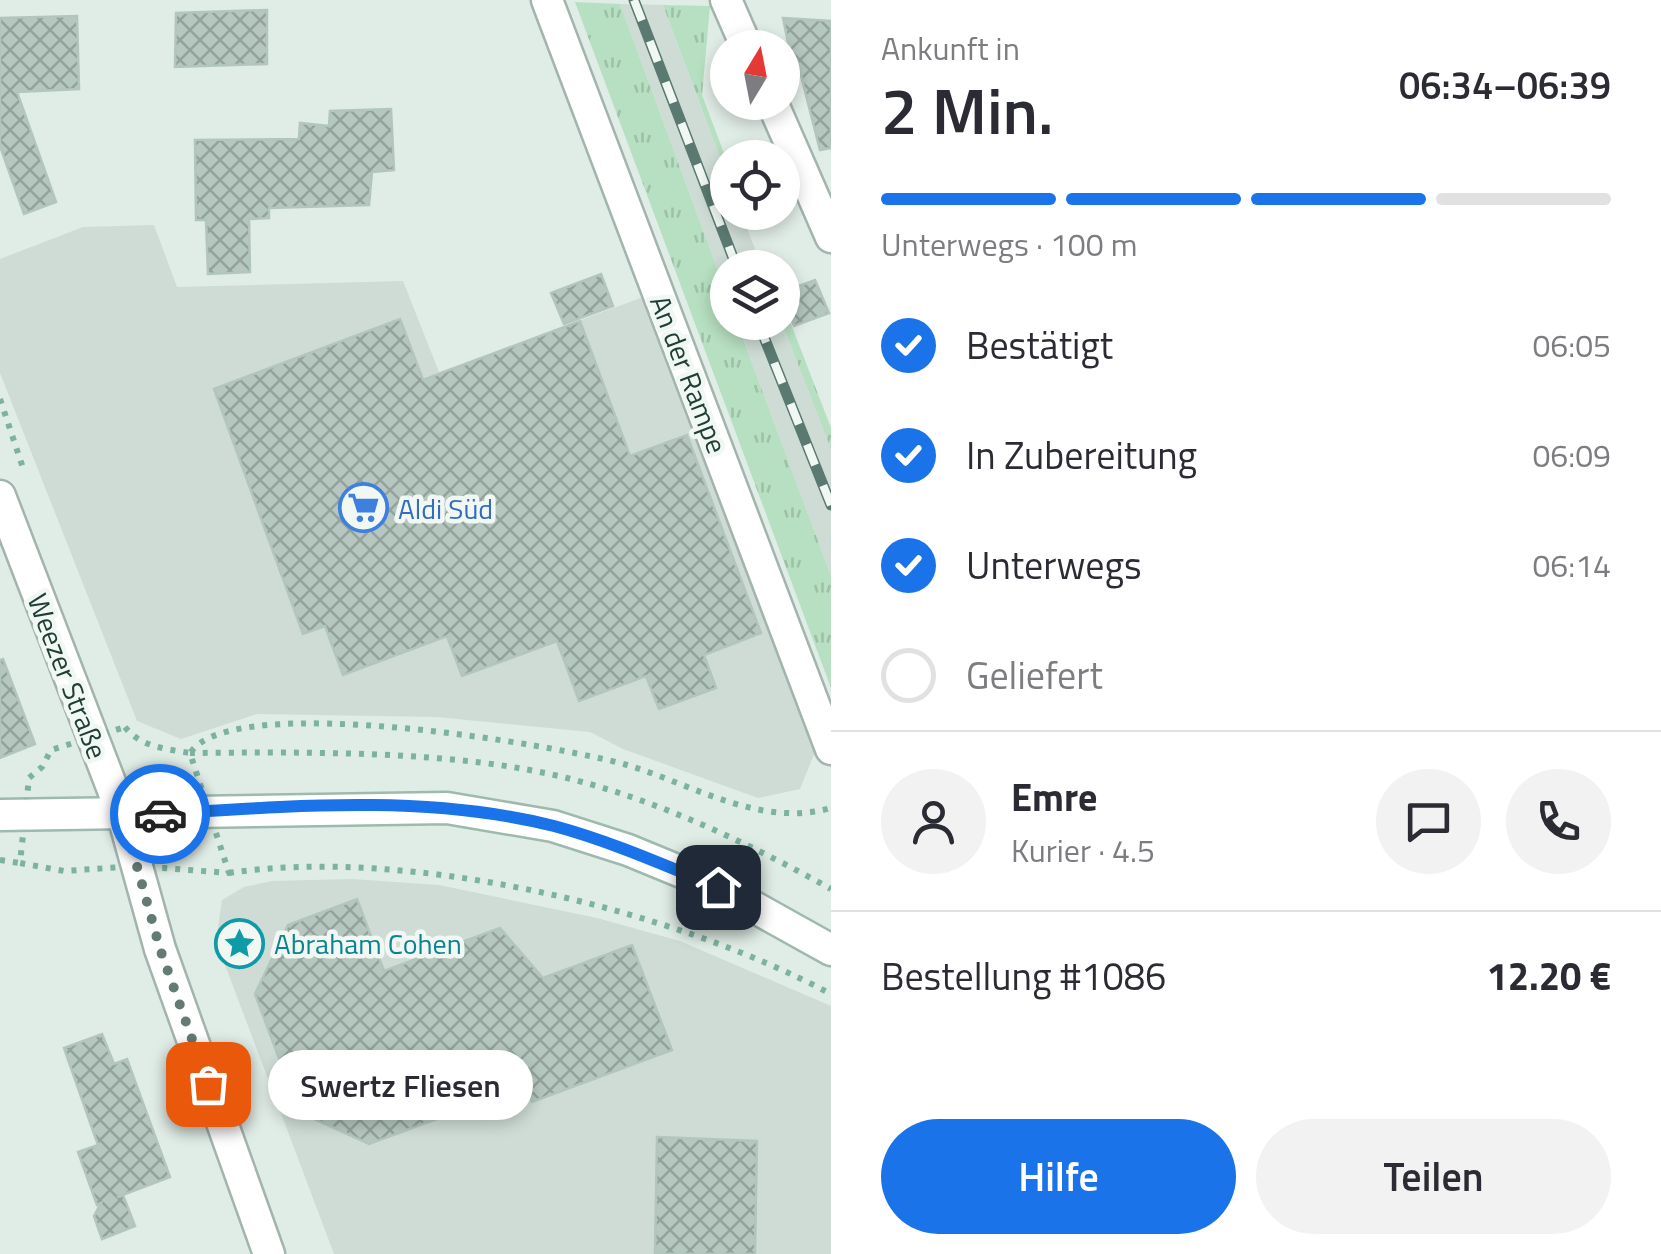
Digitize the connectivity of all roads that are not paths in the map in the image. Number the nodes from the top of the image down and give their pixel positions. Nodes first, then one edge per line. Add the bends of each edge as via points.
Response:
1 (547, 0) edge
2 (726, 0) edge
3 (739, 30) edge
4 (780, 120) edge
5 (831, 237) edge
6 (0, 496) edge
7 (831, 749) edge
8 (0, 814) edge
9 (123, 816) junction
10 (831, 950) edge
11 (269, 1254) edge

1 - 7 street, An der Rampe
2 - 3 street
4 - 5 street
6 - 9 street, Weezer Straße
8 - 9 street
9 - 10 street via 447,808 553,826 718,887
9 - 11 street, Weezer Straße via 160,949

